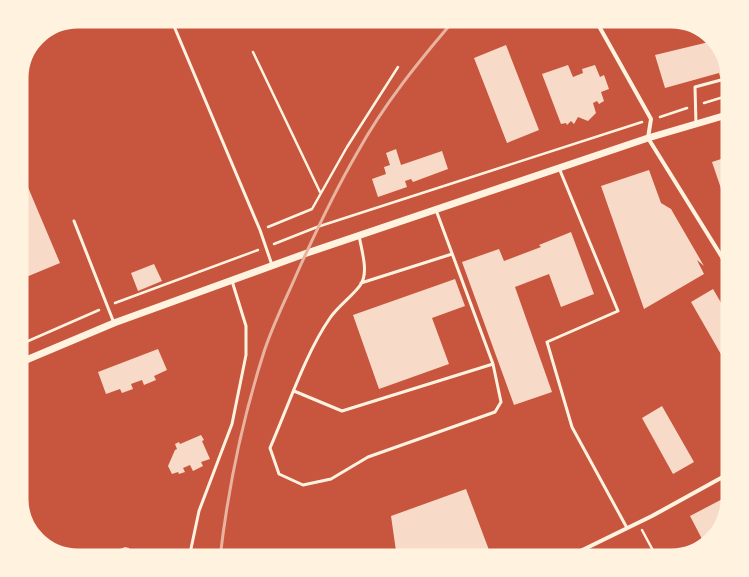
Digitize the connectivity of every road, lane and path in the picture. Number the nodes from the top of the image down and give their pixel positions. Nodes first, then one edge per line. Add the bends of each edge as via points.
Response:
1 (174, 26) edge
2 (599, 26) edge
3 (253, 52) dead end
4 (398, 67) dead end
5 (721, 80) dead end
6 (723, 97) edge
7 (695, 105) junction
8 (723, 116) edge
9 (651, 119) junction
10 (696, 124) junction
11 (648, 138) junction
12 (558, 168) junction
13 (320, 192) junction
14 (436, 209) junction
15 (74, 221) dead end
16 (260, 230) junction
17 (359, 236) junction
18 (267, 247) junction
19 (452, 254) junction
20 (723, 259) edge
21 (272, 265) junction
22 (232, 279) junction
23 (362, 283) junction
24 (107, 306) junction
25 (114, 323) junction
26 (26, 342) edge
27 (26, 360) edge
28 (493, 364) junction
29 (294, 391) junction
30 (723, 477) edge
31 (638, 523) junction
32 (627, 528) junction
33 (191, 551) edge
34 (580, 551) edge
35 (653, 551) edge

1 - 16 lane
2 - 9 street
3 - 13 path
4 - 13 path
5 - 7 lane via 695,87
6 - 7 path
7 - 9 path
7 - 10 lane
8 - 10 street
9 - 11 street
9 - 18 path via 317,227
10 - 11 street
11 - 12 street
11 - 20 street
12 - 14 street
12 - 32 lane via 618,311 547,342 572,427
13 - 16 path via 312,209
14 - 17 street
14 - 19 lane
15 - 24 lane
16 - 18 lane
17 - 21 street
17 - 23 lane via 364,271
18 - 21 lane
18 - 24 path
19 - 23 lane
19 - 28 lane
21 - 22 street
22 - 25 street
22 - 33 lane via 246,326 246,355 232,424 199,511
23 - 29 lane via 330,317 314,345
24 - 25 lane
24 - 26 path
25 - 27 street
28 - 29 lane via 342,411
28 - 29 lane via 501,402 495,412 368,457 331,479 303,485 279,474 270,448
30 - 31 street
31 - 32 street
31 - 35 path
32 - 34 street

